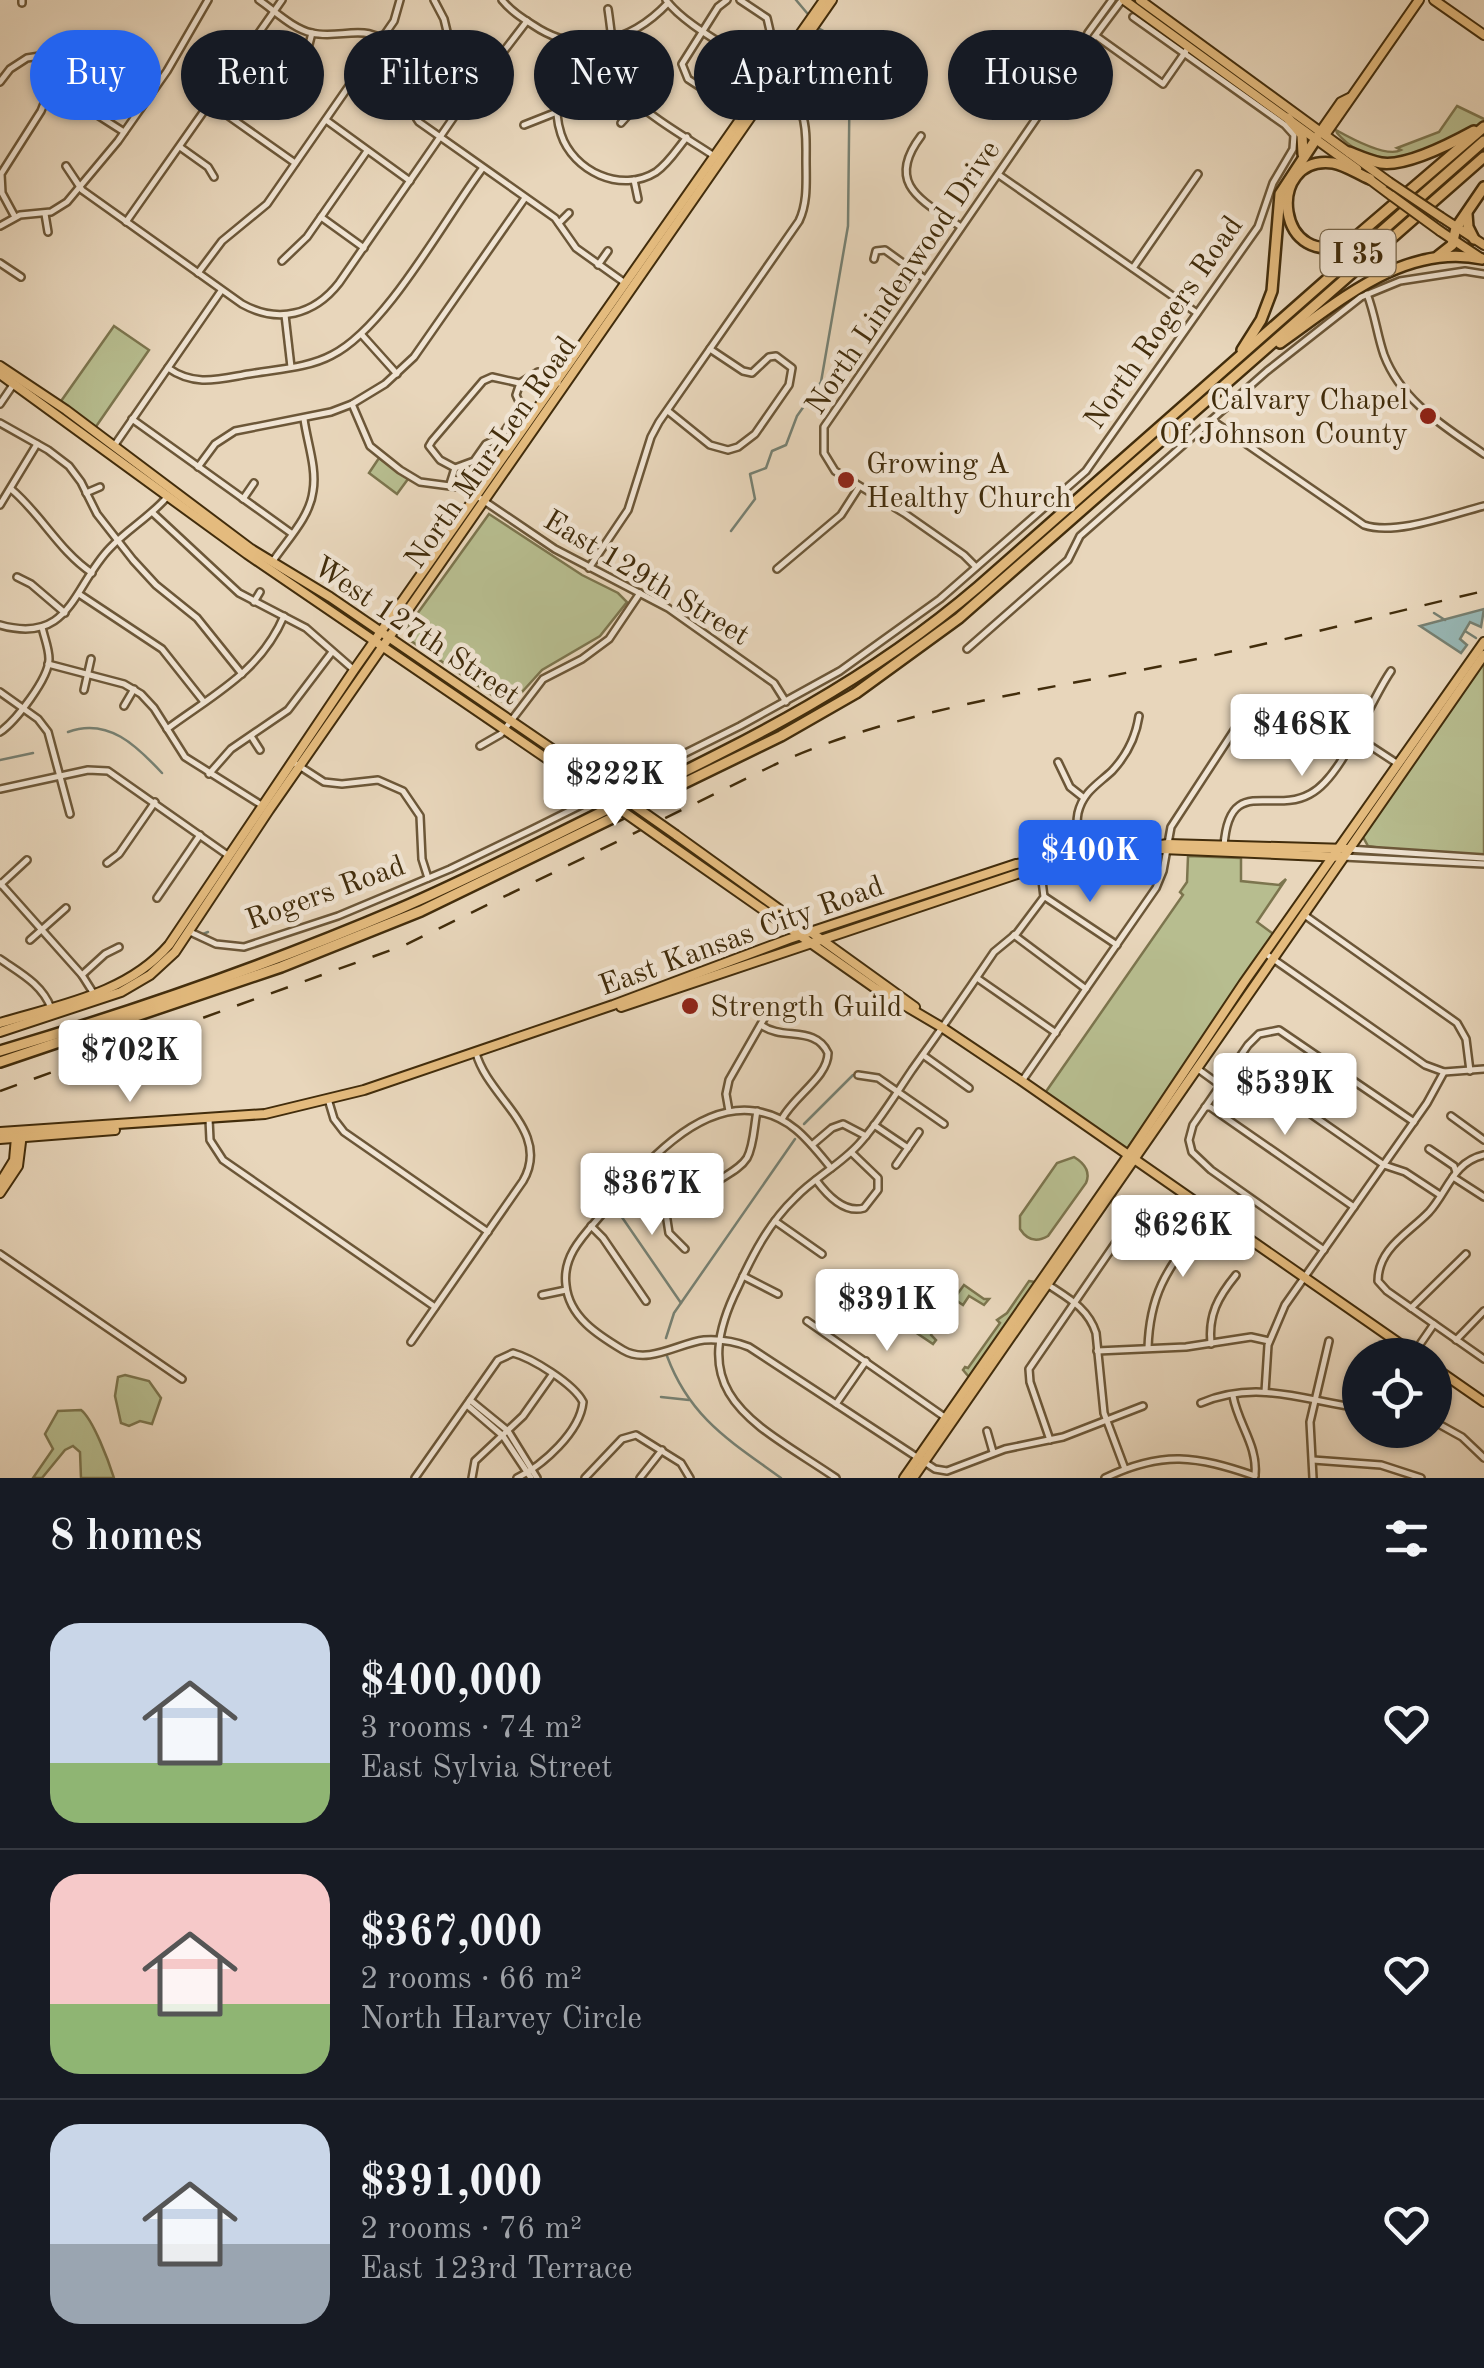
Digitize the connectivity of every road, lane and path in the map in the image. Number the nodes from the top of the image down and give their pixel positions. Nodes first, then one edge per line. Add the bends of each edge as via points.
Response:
1 (208, 0) edge
2 (259, 0) edge
3 (282, 0) edge
4 (400, 0) edge
5 (434, 0) edge
6 (502, 0) edge
7 (727, 0) edge
8 (740, 0) edge
9 (828, 0) edge
10 (1112, 0) edge
11 (1123, 0) edge
12 (1140, 0) edge
13 (1420, 0) edge
14 (1434, 0) edge
15 (667, 2) edge
16 (608, 9) dead end
17 (274, 11) junction
18 (1133, 17) dead end
19 (528, 22) junction
20 (261, 30) edge
21 (307, 30) edge
22 (388, 30) edge
23 (447, 30) edge
24 (541, 30) edge
25 (611, 30) edge
26 (635, 30) edge
27 (701, 30) edge
28 (703, 30) edge
29 (769, 30) edge
30 (807, 30) edge
31 (1090, 30) edge
32 (1100, 30) edge
33 (1484, 35) edge
34 (514, 40) edge
35 (694, 43) edge
36 (1189, 46) junction
37 (1113, 48) edge
38 (30, 60) edge
39 (1222, 70) junction
40 (161, 77) edge
41 (0, 82) edge
42 (1256, 82) junction
43 (694, 83) edge
44 (344, 94) edge
45 (1288, 118) junction
46 (35, 120) edge
47 (106, 120) edge
48 (132, 120) edge
49 (198, 120) edge
50 (234, 120) edge
51 (326, 120) junction
52 (419, 120) edge
53 (453, 120) edge
54 (537, 120) edge
55 (559, 120) edge
56 (625, 120) edge
57 (663, 120) edge
58 (744, 120) edge
59 (804, 120) edge
60 (1035, 120) edge
61 (622, 123) dead end
62 (524, 125) dead end
63 (1484, 127) edge
64 (124, 132) junction
65 (1321, 135) junction
66 (921, 136) dead end
67 (687, 137) junction
68 (440, 138) junction
69 (1484, 141) edge
70 (180, 147) junction
71 (367, 151) junction
72 (1349, 152) junction
73 (1303, 156) junction
74 (1484, 156) edge
75 (718, 158) junction
76 (296, 163) junction
77 (66, 166) dead end
78 (482, 168) junction
79 (998, 174) junction
80 (1198, 174) dead end
81 (214, 176) dead end
82 (1370, 179) junction
83 (410, 180) junction
84 (634, 180) junction
85 (79, 186) junction
86 (1386, 186) junction
87 (1484, 187) edge
88 (525, 198) junction
89 (638, 199) dead end
90 (1467, 211) junction
91 (569, 213) dead end
92 (45, 214) junction
93 (15, 217) junction
94 (321, 218) junction
95 (126, 222) junction
96 (559, 223) junction
97 (0, 226) edge
98 (961, 227) junction
99 (1456, 228) junction
100 (48, 232) dead end
101 (1453, 240) junction
102 (1479, 242) edge
103 (364, 248) junction
104 (608, 251) dead end
105 (1436, 258) junction
106 (1483, 259) edge
107 (874, 260) dead end
108 (282, 261) dead end
109 (0, 262) edge
110 (598, 265) junction
111 (1133, 268) junction
112 (198, 273) junction
113 (1484, 274) edge
114 (21, 278) dead end
115 (926, 279) junction
116 (629, 286) junction
117 (222, 290) junction
118 (1367, 294) junction
119 (1197, 313) junction
120 (286, 315) junction
121 (362, 335) junction
122 (710, 349) junction
123 (0, 366) edge
124 (291, 367) junction
125 (1236, 367) junction
126 (168, 368) junction
127 (0, 374) edge
128 (396, 374) junction
129 (16, 381) junction
130 (520, 383) junction
131 (560, 384) junction
132 (0, 404) edge
133 (352, 404) junction
134 (667, 410) junction
135 (304, 418) junction
136 (132, 420) junction
137 (1212, 420) junction
138 (0, 423) edge
139 (1484, 440) edge
140 (38, 444) junction
141 (111, 450) junction
142 (1481, 451) edge
143 (198, 467) junction
144 (455, 468) junction
145 (254, 483) dead end
146 (450, 484) junction
147 (100, 487) dead end
148 (859, 487) junction
149 (10, 489) junction
150 (86, 492) junction
151 (170, 492) junction
152 (481, 498) junction
153 (243, 499) junction
154 (0, 505) edge
155 (1484, 506) edge
156 (152, 514) junction
157 (292, 533) junction
158 (118, 541) junction
159 (270, 564) junction
160 (976, 567) junction
161 (589, 568) junction
162 (777, 570) dead end
163 (92, 573) junction
164 (17, 578) dead end
165 (260, 592) dead end
166 (640, 593) junction
167 (79, 594) junction
168 (254, 602) junction
169 (65, 613) junction
170 (284, 616) junction
171 (0, 625) edge
172 (42, 627) junction
173 (384, 635) junction
174 (1484, 642) edge
175 (378, 644) junction
176 (967, 649) dead end
177 (332, 652) junction
178 (1484, 655) edge
179 (91, 658) dead end
180 (48, 664) junction
181 (354, 670) junction
182 (1391, 671) dead end
183 (88, 674) junction
184 (242, 674) junction
185 (84, 690) dead end
186 (134, 690) junction
187 (0, 692) edge
188 (204, 702) junction
189 (786, 702) junction
190 (124, 706) dead end
191 (1308, 706) dead end
192 (22, 708) junction
193 (1248, 709) dead end
194 (1139, 716) dead end
195 (508, 724) junction
196 (166, 730) junction
197 (0, 732) edge
198 (1357, 735) junction
199 (251, 736) junction
200 (480, 746) dead end
201 (260, 750) dead end
202 (1058, 762) dead end
203 (296, 764) junction
204 (1402, 766) junction
205 (209, 774) junction
206 (61, 776) junction
207 (233, 788) junction
208 (0, 789) edge
209 (228, 796) dead end
210 (1084, 798) junction
211 (155, 802) junction
212 (266, 808) junction
213 (70, 814) dead end
214 (200, 835) junction
215 (1168, 846) junction
216 (1224, 848) junction
217 (1341, 853) junction
218 (232, 858) junction
219 (1081, 858) junction
220 (27, 860) dead end
221 (1484, 861) edge
222 (107, 862) dead end
223 (1040, 863) junction
224 (428, 878) junction
225 (0, 884) edge
226 (1044, 897) junction
227 (156, 898) dead end
228 (66, 908) dead end
229 (763, 912) junction
230 (1300, 912) junction
231 (186, 929) junction
232 (42, 930) junction
233 (810, 932) junction
234 (845, 933) junction
235 (798, 936) junction
236 (1014, 936) junction
237 (30, 940) dead end
238 (822, 940) junction
239 (773, 944) junction
240 (811, 944) junction
241 (1117, 945) junction
242 (119, 947) dead end
243 (840, 953) junction
244 (1269, 956) junction
245 (0, 960) edge
246 (82, 974) junction
247 (977, 978) junction
248 (1086, 989) junction
249 (96, 998) junction
250 (773, 1003) dead end
251 (50, 1012) junction
252 (0, 1023) edge
253 (761, 1025) junction
254 (942, 1028) junction
255 (0, 1032) edge
256 (1056, 1034) junction
257 (0, 1051) edge
258 (476, 1055) junction
259 (923, 1055) junction
260 (0, 1062) edge
261 (1236, 1062) junction
262 (1192, 1065) junction
263 (1484, 1070) edge
264 (1470, 1071) junction
265 (1444, 1072) junction
266 (858, 1076) dead end
267 (1022, 1081) junction
268 (1220, 1085) junction
269 (969, 1088) dead end
270 (898, 1091) junction
271 (328, 1101) junction
272 (1205, 1107) junction
273 (757, 1111) junction
274 (729, 1112) junction
275 (1451, 1116) dead end
276 (782, 1119) junction
277 (209, 1121) junction
278 (1414, 1122) junction
279 (874, 1124) junction
280 (944, 1124) dead end
281 (919, 1132) dead end
282 (19, 1134) junction
283 (0, 1135) edge
284 (866, 1136) junction
285 (1484, 1140) edge
286 (812, 1144) junction
287 (908, 1148) junction
288 (1430, 1149) dead end
289 (851, 1152) junction
290 (1484, 1156) edge
291 (1132, 1157) junction
292 (896, 1165) dead end
293 (1384, 1165) junction
294 (831, 1168) junction
295 (1455, 1174) junction
296 (816, 1180) junction
297 (626, 1182) junction
298 (0, 1183) edge
299 (711, 1185) junction
300 (0, 1194) edge
301 (717, 1194) dead end
302 (1440, 1195) junction
303 (1484, 1197) edge
304 (665, 1207) junction
305 (1354, 1207) junction
306 (1138, 1210) dead end
307 (1211, 1212) junction
308 (774, 1221) junction
309 (591, 1226) junction
310 (488, 1232) junction
311 (685, 1250) dead end
312 (1324, 1250) junction
313 (1, 1254) edge
314 (822, 1254) dead end
315 (1466, 1254) dead end
316 (1236, 1275) dead end
317 (743, 1276) junction
318 (1305, 1278) junction
319 (1045, 1282) junction
320 (566, 1290) junction
321 (542, 1294) dead end
322 (778, 1294) dead end
323 (646, 1301) dead end
324 (1074, 1302) junction
325 (435, 1306) junction
326 (1411, 1308) junction
327 (1484, 1311) edge
328 (807, 1321) dead end
329 (1434, 1324) junction
330 (1392, 1338) edge
331 (1425, 1338) edge
332 (718, 1340) junction
333 (1456, 1340) junction
334 (1270, 1341) junction
335 (1329, 1341) dead end
336 (411, 1342) dead end
337 (1211, 1344) junction
338 (1148, 1348) junction
339 (1097, 1352) junction
340 (1484, 1359) edge
341 (866, 1361) junction
342 (552, 1375) junction
343 (182, 1380) dead end
344 (1452, 1380) edge
345 (1266, 1392) junction
346 (1232, 1396) junction
347 (1314, 1398) junction
348 (469, 1402) junction
349 (1484, 1402) edge
350 (1201, 1403) dead end
351 (836, 1404) junction
352 (1342, 1404) edge
353 (1143, 1406) dead end
354 (946, 1418) junction
355 (1107, 1421) junction
356 (987, 1430) dead end
357 (1452, 1431) edge
358 (506, 1434) junction
359 (1050, 1440) junction
360 (662, 1450) junction
361 (994, 1453) junction
362 (1484, 1458) edge
363 (1313, 1460) junction
364 (920, 1461) junction
365 (1125, 1468) junction
366 (532, 1474) edge
367 (1255, 1477) edge
368 (415, 1478) edge
369 (472, 1478) edge
370 (517, 1478) edge
371 (586, 1478) edge
372 (640, 1478) edge
373 (690, 1478) edge
374 (836, 1478) edge
375 (904, 1478) edge
376 (913, 1478) edge
377 (1105, 1478) edge
378 (1312, 1478) edge
379 (1421, 1478) edge

1 - 40 street
2 - 17 street
3 - 17 street
4 - 22 street
5 - 23 street
6 - 19 street
7 - 28 street
8 - 29 street via 766,18
9 - 30 main road, North Mur-Len Road
10 - 31 street, North Lindenwood Drive
11 - 32 street, North Lindenwood Drive
11 - 36 main road
12 - 36 main road
13 - 65 main road
14 - 33 main road
15 - 26 street
15 - 27 street
16 - 25 street
17 - 20 street
17 - 21 street
18 - 36 street
19 - 24 street
19 - 34 street
35 - 43 street via 683,70
36 - 37 street via 1163,84
36 - 39 main road
36 - 42 main road
36 - 119 street, North Rogers Road via 1285,124 1295,143 1272,183 1264,217
38 - 41 street
39 - 42 main road
39 - 45 main road
42 - 65 main road
44 - 51 street
45 - 65 main road
45 - 73 highway via 1302,138
46 - 93 street via 1,174
47 - 64 street
48 - 64 street
49 - 70 street
50 - 76 street
51 - 71 street
51 - 76 street
52 - 68 street
53 - 68 street
54 - 62 street
55 - 84 street via 562,138 580,163 608,178
56 - 61 street
57 - 67 street
58 - 75 main road, North Mur-Len Road
59 - 122 street via 805,206
60 - 79 street, North Lindenwood Drive
63 - 72 highway via 1395,162
63 - 82 highway via 1346,244 1315,246 1290,225 1288,192 1306,169 1338,164
64 - 85 street
65 - 72 main road
65 - 73 highway
65 - 82 main road
66 - 98 street via 906,161 908,185
67 - 75 street
67 - 84 street via 663,167
68 - 78 street
68 - 83 street
69 - 125 highway, I 35
70 - 81 street
70 - 95 street
71 - 83 street
71 - 94 street
72 - 86 main road
73 - 125 highway via 1280,194 1268,305
74 - 125 highway, I 35
75 - 116 main road, North Mur-Len Road
76 - 112 street via 267,204 222,241
77 - 85 street
78 - 88 street
78 - 121 street
79 - 98 street, North Lindenwood Drive
79 - 111 street
80 - 111 street
82 - 86 main road
83 - 103 street
84 - 89 street
85 - 92 street via 64,205
85 - 95 street
86 - 99 main road, bridge
86 - 101 main road, bridge
87 - 90 highway
88 - 96 street
88 - 128 street
90 - 99 highway
90 - 102 highway
91 - 96 street
92 - 93 street
92 - 100 street
93 - 97 street
94 - 103 street
94 - 108 street
95 - 112 street
96 - 110 street
98 - 115 street, North Lindenwood Drive
99 - 101 highway
99 - 102 main road
101 - 105 highway
101 - 106 main road
103 - 120 street via 322,301
104 - 110 street
105 - 106 highway
105 - 125 highway via 1366,281
107 - 115 street via 884,250
109 - 114 street
110 - 116 street
111 - 119 street
112 - 117 street
113 - 118 street via 1400,281
115 - 148 street, North Lindenwood Drive via 824,427 830,465
116 - 131 main road, North Mur-Len Road
117 - 120 street via 254,311
117 - 126 street
118 - 137 street
118 - 142 street via 1399,384 1422,410
119 - 160 street, North Rogers Road via 1093,463
120 - 124 street
121 - 124 street via 330,356
121 - 128 street
122 - 134 street
122 - 134 street via 752,373 776,356 792,376 755,434 738,448 710,445
123 - 129 main road, West 127th Street
124 - 126 street via 205,382
125 - 257 highway, I 35 via 938,621 802,712 398,909
125 - 260 highway, I 35 via 947,628 806,722 385,927
126 - 136 street
127 - 129 main road, West 127th Street
128 - 133 street
129 - 132 street
129 - 141 main road, West 127th Street
130 - 131 street via 538,372
130 - 144 street via 521,406 506,431
130 - 144 street via 483,381 432,441 433,454
131 - 152 main road, North Mur-Len Road
133 - 135 street
133 - 146 street, East 129th Street via 375,452 416,480
134 - 161 street via 651,437 628,510
135 - 143 street via 229,433
135 - 157 street via 313,491
136 - 141 street
136 - 143 street
137 - 155 street via 1374,529
137 - 176 street via 1080,536 1068,560
138 - 140 street
139 - 142 street
140 - 149 street
140 - 150 street via 69,466
141 - 151 main road, West 127th Street
143 - 153 street
144 - 146 street
145 - 153 street
146 - 152 street, East 129th Street
147 - 150 street
148 - 160 street, North Lindenwood Drive
148 - 162 street via 841,515
149 - 154 street
149 - 163 street
150 - 158 street
151 - 156 street
151 - 159 main road, West 127th Street
152 - 161 street, East 129th Street
152 - 173 main road, North Mur-Len Road
153 - 157 street
156 - 158 street
156 - 168 street
157 - 159 street
158 - 163 street
158 - 184 street via 148,578 209,630
159 - 173 main road, West 127th Street
159 - 175 main road, West 127th Street
160 - 189 street, North Rogers Road via 885,641
161 - 166 street, East 129th Street
163 - 167 street
164 - 169 street
165 - 168 street
166 - 189 street, East 129th Street via 774,683
166 - 195 street via 609,639 542,680
167 - 169 street
167 - 188 street via 162,649
168 - 170 street
169 - 172 street
170 - 177 street
170 - 184 street via 266,651
171 - 172 street
172 - 180 street
173 - 175 main road, North Mur-Len Road
173 - 195 main road, West 127th Street
174 - 204 main road
175 - 181 main road, North Mur-Len Road
175 - 195 main road, West 127th Street
175 - 203 main road, North Mur-Len Road
177 - 181 street
177 - 199 street via 288,710
178 - 204 main road
179 - 183 street
180 - 183 street
180 - 192 street
181 - 203 main road, North Mur-Len Road
182 - 198 street
183 - 185 street
183 - 186 street
184 - 188 street
186 - 190 street
186 - 196 street
187 - 192 street
188 - 196 street
189 - 224 street, North Rogers Road
191 - 198 street
192 - 197 street
192 - 206 street via 48,732
193 - 215 street via 1171,827
194 - 210 street via 1118,763
195 - 200 street
195 - 229 main road, West 127th Street, bridge
195 - 233 main road, West 127th Street, bridge
196 - 205 street
198 - 204 street
198 - 216 street via 1312,794 1254,798 1239,806 1228,821
199 - 201 street
199 - 205 street
202 - 210 street
203 - 212 main road, North Mur-Len Road
203 - 224 street via 332,784 372,780 398,788 418,811
204 - 217 main road
205 - 207 street
206 - 208 street
206 - 211 street via 108,771
206 - 213 street
207 - 209 street
207 - 212 street
210 - 219 street via 1077,819
211 - 214 street
211 - 222 street
212 - 218 main road, North Mur-Len Road
214 - 218 street
214 - 227 street
215 - 216 main road, East Kansas City Road
215 - 219 main road, East Kansas City Road
215 - 241 street via 1156,888
216 - 217 main road, East Kansas City Road
217 - 221 street, East Kansas City Road
217 - 230 main road
218 - 231 main road, North Mur-Len Road
219 - 223 main road, East Kansas City Road
220 - 225 street
223 - 226 street
223 - 233 main road, East Kansas City Road via 1006,866
223 - 234 main road, East Kansas City Road
224 - 231 street, Rogers Road via 250,946 216,944
225 - 232 street
226 - 236 street
226 - 241 street
228 - 232 street
229 - 235 main road, West 127th Street
229 - 239 main road via 780,930
230 - 244 main road
230 - 264 street via 1456,1023 1466,1039
231 - 249 main road, North Mur-Len Road via 146,968
232 - 237 street
232 - 246 street
233 - 235 main road, East Kansas City Road
233 - 238 main road, West 127th Street
234 - 238 main road, East Kansas City Road
234 - 243 main road
235 - 239 main road, East Kansas City Road
235 - 240 main road, West 127th Street
236 - 247 street
236 - 248 street
238 - 240 main road, East Kansas City Road
238 - 243 main road, West 127th Street
239 - 258 main road, East Kansas City Road
240 - 254 main road, West 127th Street
240 - 258 main road, East Kansas City Road
241 - 248 street
242 - 246 street
243 - 254 main road, West 127th Street
244 - 262 main road
244 - 265 street
245 - 251 street via 44,993
246 - 249 street
247 - 254 street
247 - 256 street
248 - 256 street
249 - 251 main road, North Mur-Len Road
250 - 253 street
251 - 252 main road
251 - 255 main road
253 - 274 street via 729,1080
253 - 276 street via 779,1035 814,1037 828,1053 823,1072
254 - 259 street
254 - 267 main road
256 - 267 street
258 - 271 main road, East Kansas City Road
258 - 310 street via 532,1150 527,1175
259 - 269 street
259 - 270 street
261 - 268 street
261 - 278 street via 1264,1031 1286,1033
261 - 293 street
262 - 268 street
262 - 291 main road
263 - 264 street
264 - 265 street
265 - 278 street
266 - 270 street via 878,1078
267 - 291 main road
268 - 272 street
270 - 279 street
270 - 280 street
271 - 277 main road, East Kansas City Road
271 - 310 street via 349,1136
272 - 305 street
272 - 312 street via 1190,1131 1192,1152
273 - 274 street
273 - 276 street
273 - 299 street via 746,1160
274 - 297 street via 694,1127
275 - 285 street
276 - 286 street
277 - 282 main road, East Kansas City Road
277 - 325 street via 212,1145 227,1163
278 - 293 street
279 - 284 street
279 - 287 street
281 - 287 street
282 - 283 main road, East Kansas City Road
282 - 298 main road
282 - 300 main road via 18,1166
284 - 286 street via 844,1124
284 - 289 street
286 - 294 street
287 - 292 street
288 - 295 street
289 - 294 street
289 - 296 street via 878,1178 878,1190 864,1208 845,1207
290 - 295 street
291 - 307 main road
291 - 319 main road
293 - 302 street
293 - 305 street
294 - 296 street
295 - 302 street
295 - 303 street
296 - 308 street
297 - 304 street
297 - 309 street
299 - 301 street
299 - 304 street
302 - 326 street via 1378,1267 1378,1281
304 - 311 street via 668,1233
305 - 312 street
306 - 324 street
307 - 318 main road
307 - 338 street via 1154,1295
308 - 314 street
308 - 317 street
309 - 320 street via 568,1260
309 - 323 street
310 - 325 street
312 - 318 street
313 - 343 street
315 - 326 street
316 - 337 street via 1213,1312
317 - 322 street
317 - 332 street
318 - 330 main road
318 - 334 street
319 - 324 street
319 - 354 main road
319 - 364 main road
320 - 321 street
320 - 332 street via 581,1320 630,1354
324 - 339 street via 1092,1321
324 - 359 street via 1030,1369
325 - 336 street
326 - 329 street
327 - 333 street
328 - 341 street
329 - 331 street
329 - 333 street
332 - 351 street via 755,1350
332 - 374 street via 721,1377 734,1403
333 - 340 street
334 - 337 street
334 - 345 street
335 - 347 street
337 - 338 street
338 - 339 street
339 - 355 street
341 - 351 street
341 - 354 street
342 - 348 street via 509,1354
342 - 358 street
342 - 366 street via 580,1395 582,1408
344 - 349 main road
345 - 346 street
345 - 347 street
346 - 350 street
346 - 367 street via 1253,1447
347 - 352 street
347 - 363 street
348 - 358 street
348 - 368 street
351 - 364 street
353 - 355 street
354 - 364 main road
355 - 359 street
355 - 365 street
356 - 361 street
357 - 362 street
358 - 366 street
358 - 369 street via 475,1461
359 - 361 street
360 - 371 street via 644,1437 628,1436
360 - 372 street
360 - 373 street
361 - 364 street via 947,1472
363 - 378 street
363 - 379 street via 1381,1465
364 - 375 main road
364 - 376 main road
365 - 367 street via 1181,1457
365 - 377 street
366 - 370 street

